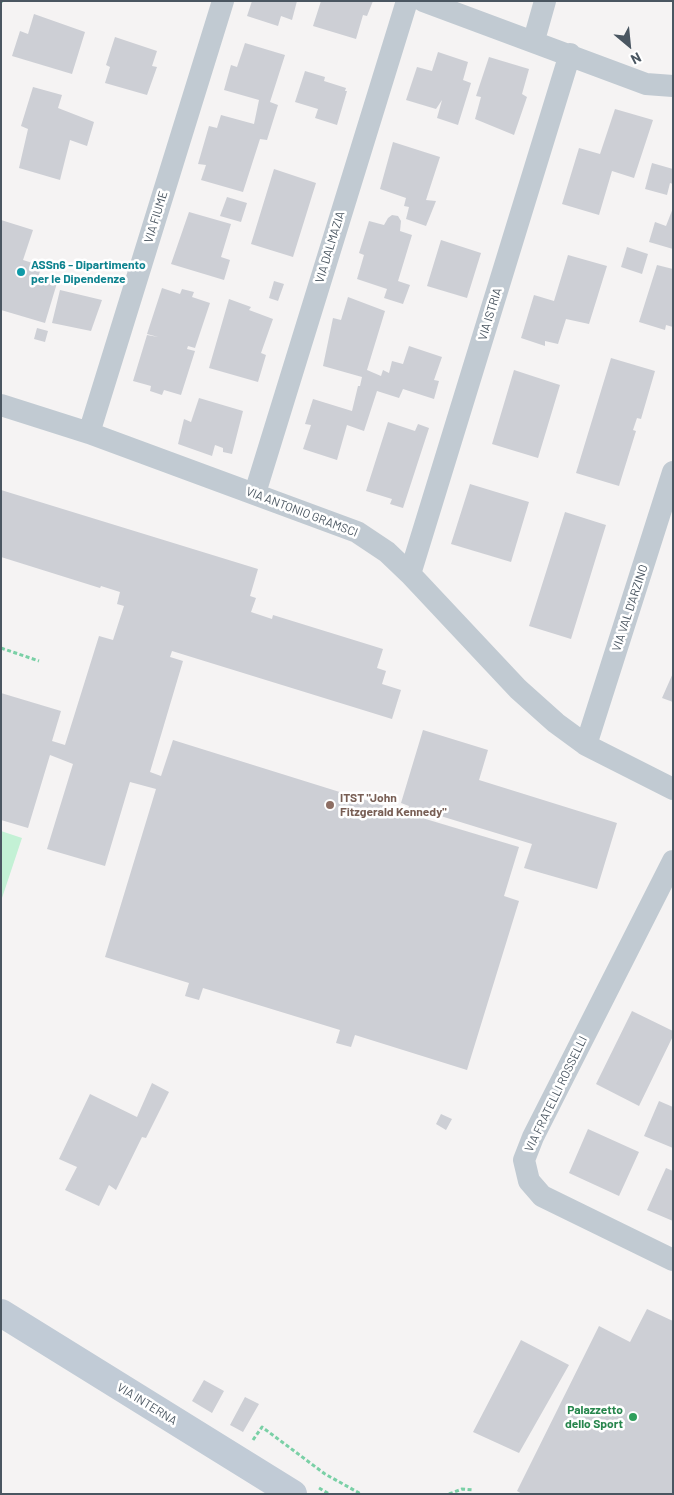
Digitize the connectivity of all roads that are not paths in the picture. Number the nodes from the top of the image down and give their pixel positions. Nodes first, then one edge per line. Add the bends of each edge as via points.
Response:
1 (224, 1) edge
2 (407, 1) edge
3 (423, 1) edge
4 (545, 1) edge
5 (534, 40) junction
6 (570, 54) junction
7 (673, 86) edge
8 (1, 406) edge
9 (89, 433) junction
10 (673, 472) edge
11 (255, 493) junction
12 (669, 498) edge
13 (410, 574) junction
14 (586, 745) junction
15 (673, 789) edge
16 (673, 861) edge
17 (673, 1260) edge
18 (1, 1313) edge
19 (293, 1494) edge

1 - 9 street, VIA FIUME
2 - 11 street, VIA DALMAZIA
3 - 5 street
4 - 5 street
5 - 6 street
6 - 7 street via 646,84
6 - 13 street, VIA ISTRIA
8 - 9 street, VIA ANTONIO GRAMSCI
9 - 11 street, VIA ANTONIO GRAMSCI
10 - 12 street, VIA VAL D'ARZINO
11 - 13 street, VIA ANTONIO GRAMSCI via 357,532
12 - 14 street, VIA VAL D'ARZINO
13 - 14 street, VIA ANTONIO GRAMSCI via 518,689
14 - 15 street, VIA ANTONIO GRAMSCI
16 - 17 street, VIA FRATELLI ROSSELLI via 533,1136 524,1160 529,1181 542,1196
18 - 19 street, VIA INTERNA

